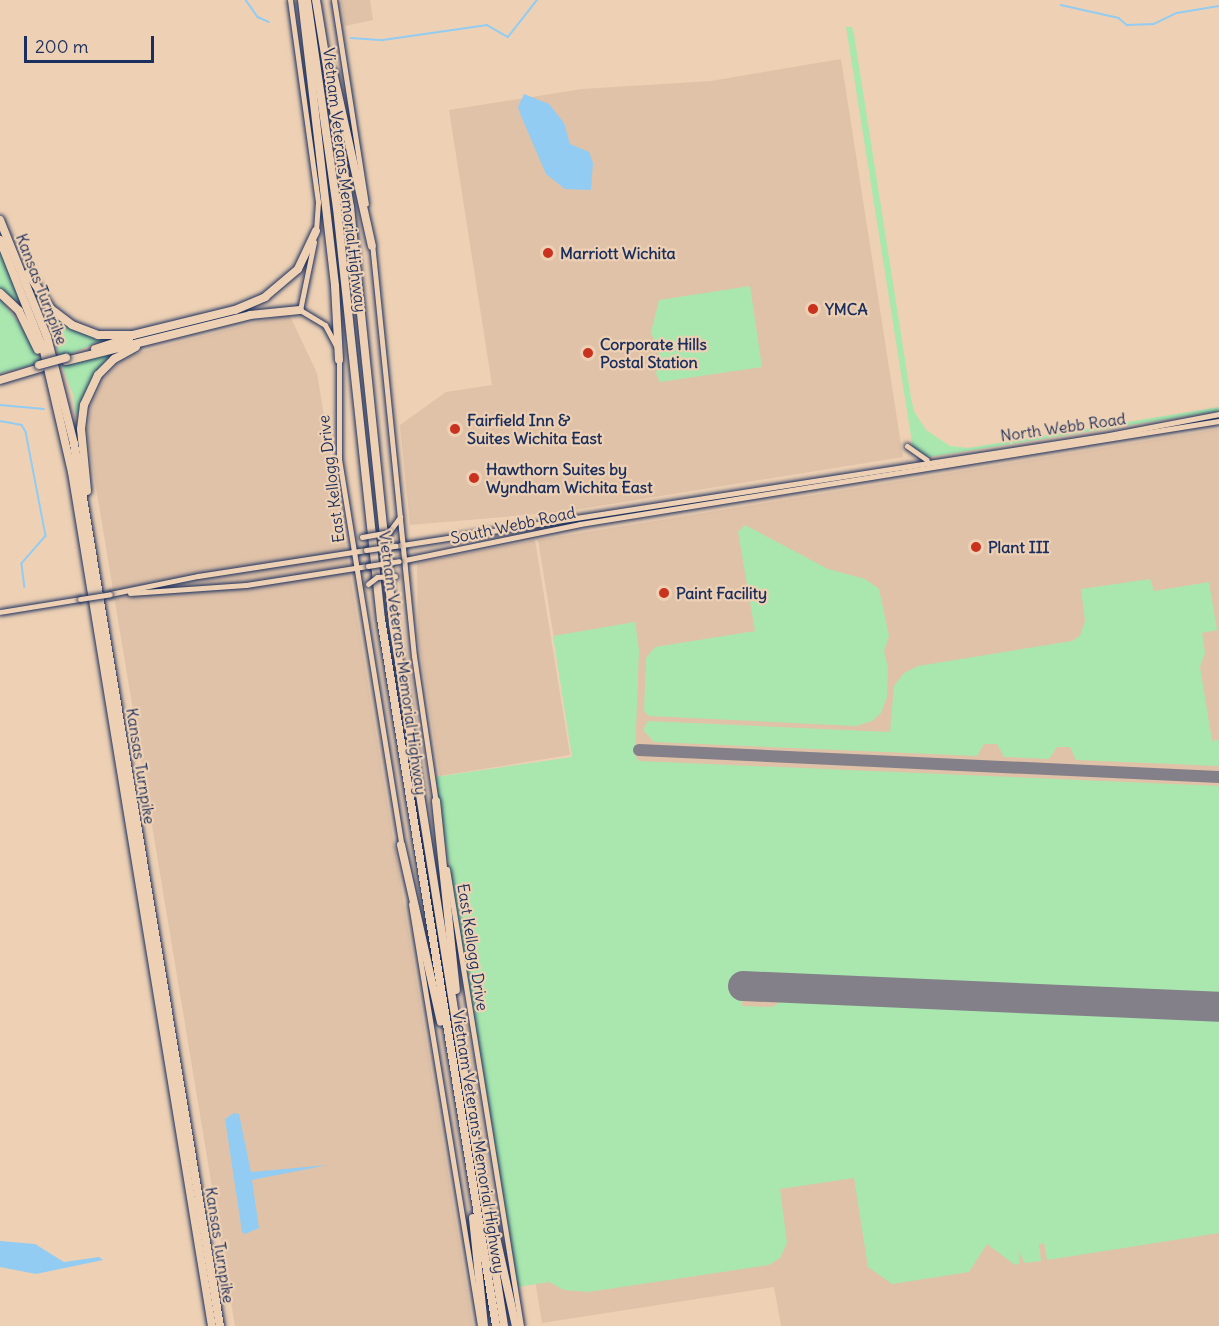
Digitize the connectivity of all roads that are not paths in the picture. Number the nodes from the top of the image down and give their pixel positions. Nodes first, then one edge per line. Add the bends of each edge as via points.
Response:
1 (290, 0) edge
2 (302, 0) edge
3 (307, 0) edge
4 (317, 0) edge
5 (334, 0) edge
6 (0, 220) edge
7 (316, 231) junction
8 (0, 240) edge
9 (11, 243) junction
10 (372, 246) junction
11 (0, 293) edge
12 (300, 310) junction
13 (162, 328) junction
14 (151, 340) junction
15 (66, 359) junction
16 (339, 360) junction
17 (0, 378) edge
18 (52, 381) junction
19 (1219, 414) edge
20 (1219, 421) edge
21 (907, 446) dead end
22 (929, 460) junction
23 (910, 463) junction
24 (919, 470) junction
25 (899, 473) junction
26 (755, 488) junction
27 (756, 496) junction
28 (401, 515) junction
29 (349, 524) junction
30 (91, 541) junction
31 (404, 545) junction
32 (353, 552) junction
33 (402, 560) junction
34 (356, 568) junction
35 (407, 586) junction
36 (111, 594) junction
37 (361, 598) junction
38 (0, 612) edge
39 (436, 801) junction
40 (401, 845) junction
41 (467, 1087) junction
42 (457, 1094) junction
43 (476, 1142) junction
44 (465, 1145) junction
45 (212, 1326) edge
46 (220, 1326) edge
47 (482, 1326) edge
48 (496, 1326) edge
49 (504, 1326) edge
50 (516, 1326) edge
51 (521, 1326) edge

1 - 7 main road via 318,202
2 - 16 highway via 336,286
3 - 42 highway, Vietnam Veterans Memorial Highway via 338,208 378,600
4 - 10 highway
4 - 41 highway, Vietnam Veterans Memorial Highway via 350,207 393,624
5 - 10 main road, East Kellogg Drive
6 - 9 highway, Kansas Turnpike
7 - 12 main road
7 - 13 highway via 300,266 271,294 235,310
8 - 18 highway, Kansas Turnpike via 33,320
9 - 13 highway via 46,303 72,325 107,336
9 - 30 highway, Kansas Turnpike via 58,373
10 - 28 main road, East Kellogg Drive
11 - 18 highway via 24,320
12 - 14 highway via 278,309
12 - 16 main road, East Kellogg Drive via 328,329
13 - 15 highway
14 - 15 highway
14 - 30 highway via 106,367 84,405 81,444
15 - 17 highway, bridge
16 - 29 main road, East Kellogg Drive via 337,435
18 - 45 highway, Kansas Turnpike via 72,472
19 - 22 main road, North Webb Road via 1109,435
20 - 24 main road, North Webb Road
21 - 22 main road
22 - 23 main road, North Webb Road
23 - 24 main road
23 - 25 main road
23 - 26 main road, South Webb Road
24 - 25 main road, South Webb Road
25 - 27 main road, South Webb Road
26 - 27 main road
26 - 31 main road, South Webb Road
27 - 33 main road, South Webb Road via 573,526
28 - 29 main road, bridge via 390,532 362,537
28 - 31 main road, East Kellogg Drive
29 - 32 main road, East Kellogg Drive
30 - 46 highway, Kansas Turnpike
31 - 32 main road, South Webb Road, bridge
31 - 33 main road, East Kellogg Drive
32 - 34 main road, East Kellogg Drive
32 - 36 main road, South Webb Road
33 - 34 main road, South Webb Road, bridge
33 - 35 main road, East Kellogg Drive
34 - 36 main road, South Webb Road via 246,585
34 - 37 main road, East Kellogg Drive
35 - 37 main road, bridge via 396,576 378,577 368,584
35 - 39 main road, East Kellogg Drive
36 - 38 main road, South Webb Road, bridge
37 - 40 main road, East Kellogg Drive
39 - 41 highway
39 - 51 main road, East Kellogg Drive
40 - 42 highway
40 - 47 main road, East Kellogg Drive
41 - 43 highway, Vietnam Veterans Memorial Highway
42 - 44 highway, Vietnam Veterans Memorial Highway
43 - 49 highway, Vietnam Veterans Memorial Highway
43 - 50 highway
44 - 47 highway
44 - 48 highway, Vietnam Veterans Memorial Highway

